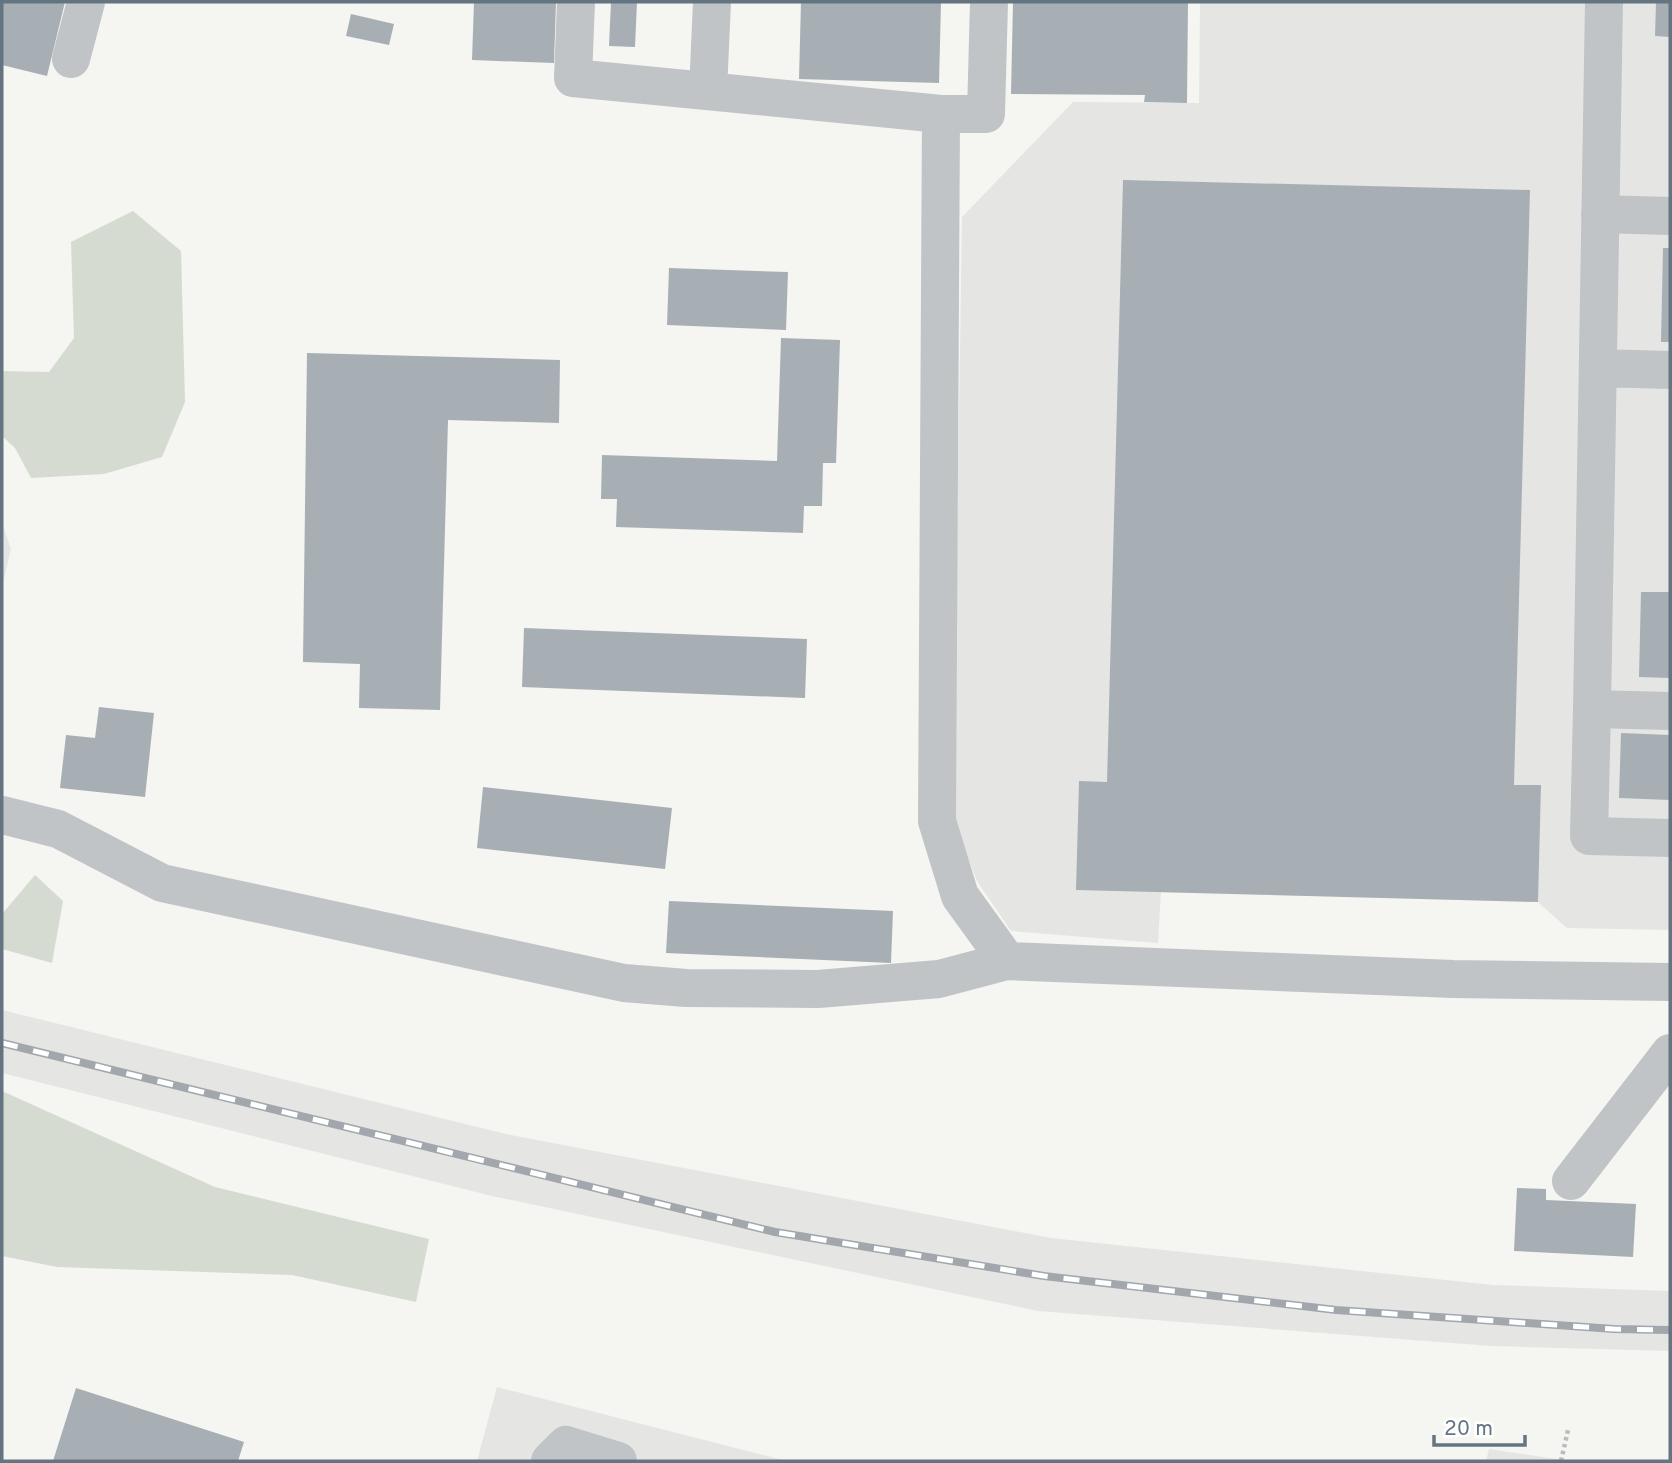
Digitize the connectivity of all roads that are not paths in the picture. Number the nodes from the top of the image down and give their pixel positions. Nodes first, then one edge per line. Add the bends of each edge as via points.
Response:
1 (86, 2) edge
2 (576, 2) edge
3 (712, 2) edge
4 (989, 2) edge
5 (1604, 2) edge
6 (71, 59) dead end
7 (708, 91) junction
8 (941, 114) junction
9 (1600, 214) junction
10 (1670, 216) edge
11 (1598, 368) junction
12 (1670, 370) edge
13 (1592, 709) junction
14 (1670, 711) edge
15 (2, 815) edge
16 (1670, 838) edge
17 (1007, 961) junction
18 (1670, 982) edge
19 (1670, 1053) edge
20 (1571, 1181) dead end
21 (550, 1461) edge
22 (618, 1461) edge

1 - 6 street
2 - 7 street via 573,78
3 - 7 street
4 - 8 street via 986,114
5 - 9 street
7 - 8 street
8 - 17 street via 937,821 960,896
9 - 10 street
9 - 11 street
11 - 12 street
11 - 13 street
13 - 14 street
13 - 16 street via 1590,836
15 - 17 street via 58,829 162,883 624,983 818,989 939,978
17 - 18 street via 1453,979
19 - 20 street
21 - 22 street via 566,1445

